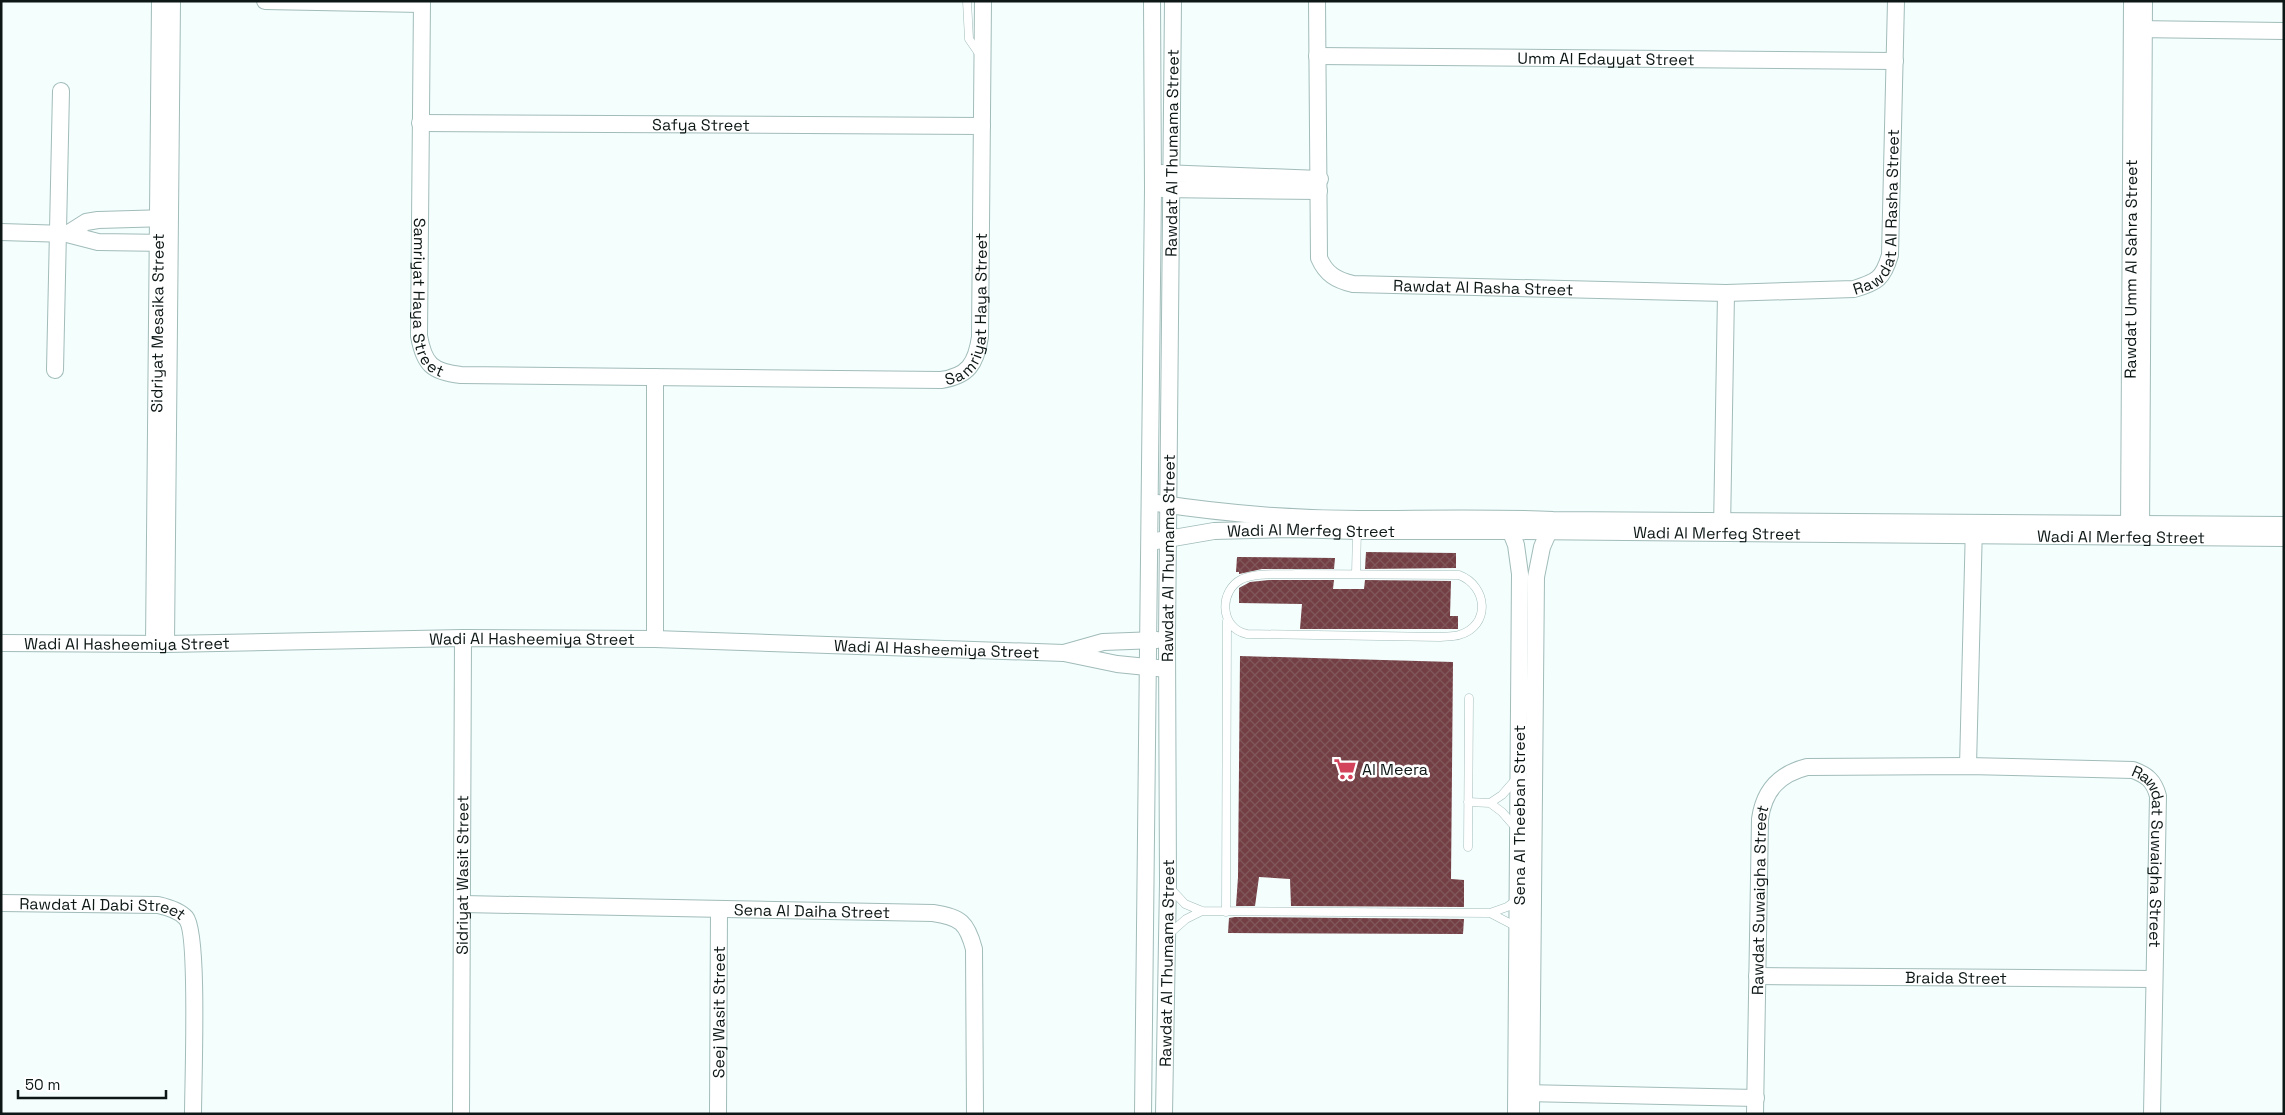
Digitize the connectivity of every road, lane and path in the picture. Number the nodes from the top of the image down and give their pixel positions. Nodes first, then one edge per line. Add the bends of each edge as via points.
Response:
1 (160, 1) edge
2 (172, 1) edge
3 (265, 1) edge
4 (967, 1) edge
5 (983, 1) edge
6 (1152, 1) edge
7 (1174, 1) edge
8 (1317, 1) edge
9 (1896, 1) edge
10 (2132, 1) edge
11 (2144, 1) edge
12 (422, 3) edge
13 (2138, 29) junction
14 (2284, 31) edge
15 (1317, 56) junction
16 (983, 57) junction
17 (1895, 61) junction
18 (61, 91) dead end
19 (420, 123) junction
20 (982, 126) junction
21 (1153, 172) junction
22 (1172, 181) junction
23 (1320, 185) junction
24 (1153, 189) junction
25 (164, 218) junction
26 (1, 232) edge
27 (62, 234) junction
28 (164, 243) junction
29 (1726, 293) junction
30 (55, 370) dead end
31 (656, 376) junction
32 (1150, 502) junction
33 (1170, 505) junction
34 (1508, 524) junction
35 (1357, 525) junction
36 (2284, 525) edge
37 (1550, 527) junction
38 (1722, 528) junction
39 (1974, 529) junction
40 (2135, 530) junction
41 (1170, 537) junction
42 (2284, 538) edge
43 (1150, 542) junction
44 (1356, 574) junction
45 (1227, 620) junction
46 (463, 638) junction
47 (655, 639) junction
48 (1148, 640) junction
49 (1167, 640) junction
50 (1, 643) edge
51 (160, 644) junction
52 (1064, 653) junction
53 (1147, 667) junction
54 (1167, 669) junction
55 (1469, 698) dead end
56 (1968, 766) junction
57 (1520, 772) junction
58 (1468, 802) junction
59 (1490, 803) junction
60 (1519, 832) junction
61 (1468, 847) dead end
62 (1168, 883) junction
63 (1519, 896) junction
64 (1, 902) edge
65 (463, 904) junction
66 (719, 910) junction
67 (1202, 911) junction
68 (1226, 912) junction
69 (1490, 913) junction
70 (1519, 929) junction
71 (1167, 936) junction
72 (1757, 976) junction
73 (2154, 979) junction
74 (1524, 1093) junction
75 (1756, 1106) edge
76 (193, 1114) edge
77 (461, 1114) edge
78 (718, 1114) edge
79 (975, 1114) edge
80 (1143, 1114) edge
81 (1164, 1114) edge
82 (1516, 1114) edge
83 (1531, 1114) edge
84 (2152, 1114) edge

1 - 25 street, Sidriyat Mesaika Street
2 - 25 street, Sidriyat Mesaika Street
3 - 12 street, Samriyat Haya Street
4 - 16 lane via 968,39
5 - 16 street, Samriyat Haya Street
6 - 21 street, Rawdat Al Thumama Street
7 - 22 street, Rawdat Al Thumama Street
8 - 15 street, Rawdat Al Rasha Street
9 - 17 street, Rawdat Al Rasha Street
10 - 13 street, Rawdat Umm Al Sahra Street
11 - 13 street, Rawdat Umm Al Sahra Street
12 - 19 street, Samriyat Haya Street
13 - 14 street
13 - 40 street, Rawdat Umm Al Sahra Street
15 - 17 street, Umm Al Edayyat Street
15 - 23 street, Rawdat Al Rasha Street
16 - 20 street, Samriyat Haya Street
17 - 29 street, Rawdat Al Rasha Street via 1890,255 1879,278 1873,284 1854,289
18 - 27 street
19 - 20 street, Safya Street
19 - 31 street, Samriyat Haya Street via 419,336 427,362 448,373 462,375
20 - 31 street, Samriyat Haya Street via 980,337 974,360 965,373 941,380
21 - 22 street
21 - 24 street, Rawdat Al Thumama Street
22 - 23 street
22 - 24 street
22 - 33 street, Rawdat Al Thumama Street
23 - 29 street, Rawdat Al Rasha Street via 1319,258 1328,273 1342,282
24 - 32 street, Rawdat Al Thumama Street
25 - 27 street via 98,220
25 - 28 street, Sidriyat Mesaika Street
26 - 27 street
27 - 28 street via 98,242
27 - 30 street
28 - 51 street, Sidriyat Mesaika Street
29 - 38 street
31 - 47 street
32 - 33 street, Wadi Al Merfeg Street
32 - 43 street, Rawdat Al Thumama Street
33 - 35 street, Wadi Al Merfeg Street
33 - 41 street, Rawdat Al Thumama Street
34 - 35 street, Wadi Al Merfeg Street
34 - 37 street, Wadi Al Merfeg Street
34 - 57 street, Sena Al Theeban Street via 1516,545 1520,574
35 - 41 street, Wadi Al Merfeg Street via 1229,530
35 - 44 lane
36 - 40 street, Wadi Al Merfeg Street
37 - 38 street, Wadi Al Merfeg Street
37 - 74 street, Sena Al Theeban Street via 1536,577
38 - 39 street, Wadi Al Merfeg Street
39 - 40 street, Wadi Al Merfeg Street
39 - 56 street
40 - 42 street, Wadi Al Merfeg Street
41 - 43 street, Wadi Al Merfeg Street
41 - 49 street, Rawdat Al Thumama Street
43 - 48 street, Rawdat Al Thumama Street
44 - 45 lane via 1250,576 1234,584 1228,592
44 - 45 lane via 1459,575 1476,586 1482,611 1471,629 1459,635 1440,637 1247,634 1237,632
45 - 68 lane
46 - 47 street, Wadi Al Hasheemiya Street
46 - 51 street, Wadi Al Hasheemiya Street
46 - 65 street, Sidriyat Wasit Street
47 - 52 street, Wadi Al Hasheemiya Street
48 - 49 street, Wadi Al Hasheemiya Street
48 - 52 street, Wadi Al Hasheemiya Street via 1103,642
48 - 53 street, Rawdat Al Thumama Street
49 - 54 street, Rawdat Al Thumama Street
50 - 51 street, Wadi Al Hasheemiya Street
52 - 53 street, Wadi Al Hasheemiya Street
53 - 54 street, Wadi Al Hasheemiya Street
53 - 80 street, Rawdat Al Thumama Street
54 - 62 street, Rawdat Al Thumama Street
55 - 58 lane
56 - 72 street, Rawdat Suwaigha Street via 1807,767 1793,771 1772,786 1762,805 1760,818
56 - 73 street, Rawdat Suwaigha Street via 2114,768 2144,774 2150,780 2158,796
57 - 59 lane via 1513,785
57 - 60 street, Sena Al Theeban Street
58 - 59 lane
58 - 61 lane
59 - 60 lane via 1513,822
60 - 63 street, Sena Al Theeban Street
62 - 67 lane via 1185,904
62 - 71 street, Rawdat Al Thumama Street
63 - 69 lane via 1515,903
63 - 70 street, Sena Al Theeban Street
64 - 76 street, Rawdat Al Dabi Street via 144,904 168,908 186,918 194,955
65 - 66 street, Sena Al Daiha Street
65 - 77 street, Sidriyat Wasit Street
66 - 78 street, Seej Wasit Street
66 - 79 street, Sena Al Daiha Street via 933,913 958,919 968,928 974,949
67 - 68 lane
67 - 71 lane via 1179,924
68 - 69 lane
69 - 70 lane
70 - 74 street, Sena Al Theeban Street
71 - 81 street, Rawdat Al Thumama Street
72 - 73 street, Braida Street
72 - 75 street, Rawdat Suwaigha Street
73 - 84 street, Rawdat Suwaigha Street
74 - 75 street, Rawdat Suwaigha Street
74 - 82 street, Sena Al Theeban Street
74 - 83 street, Sena Al Theeban Street

